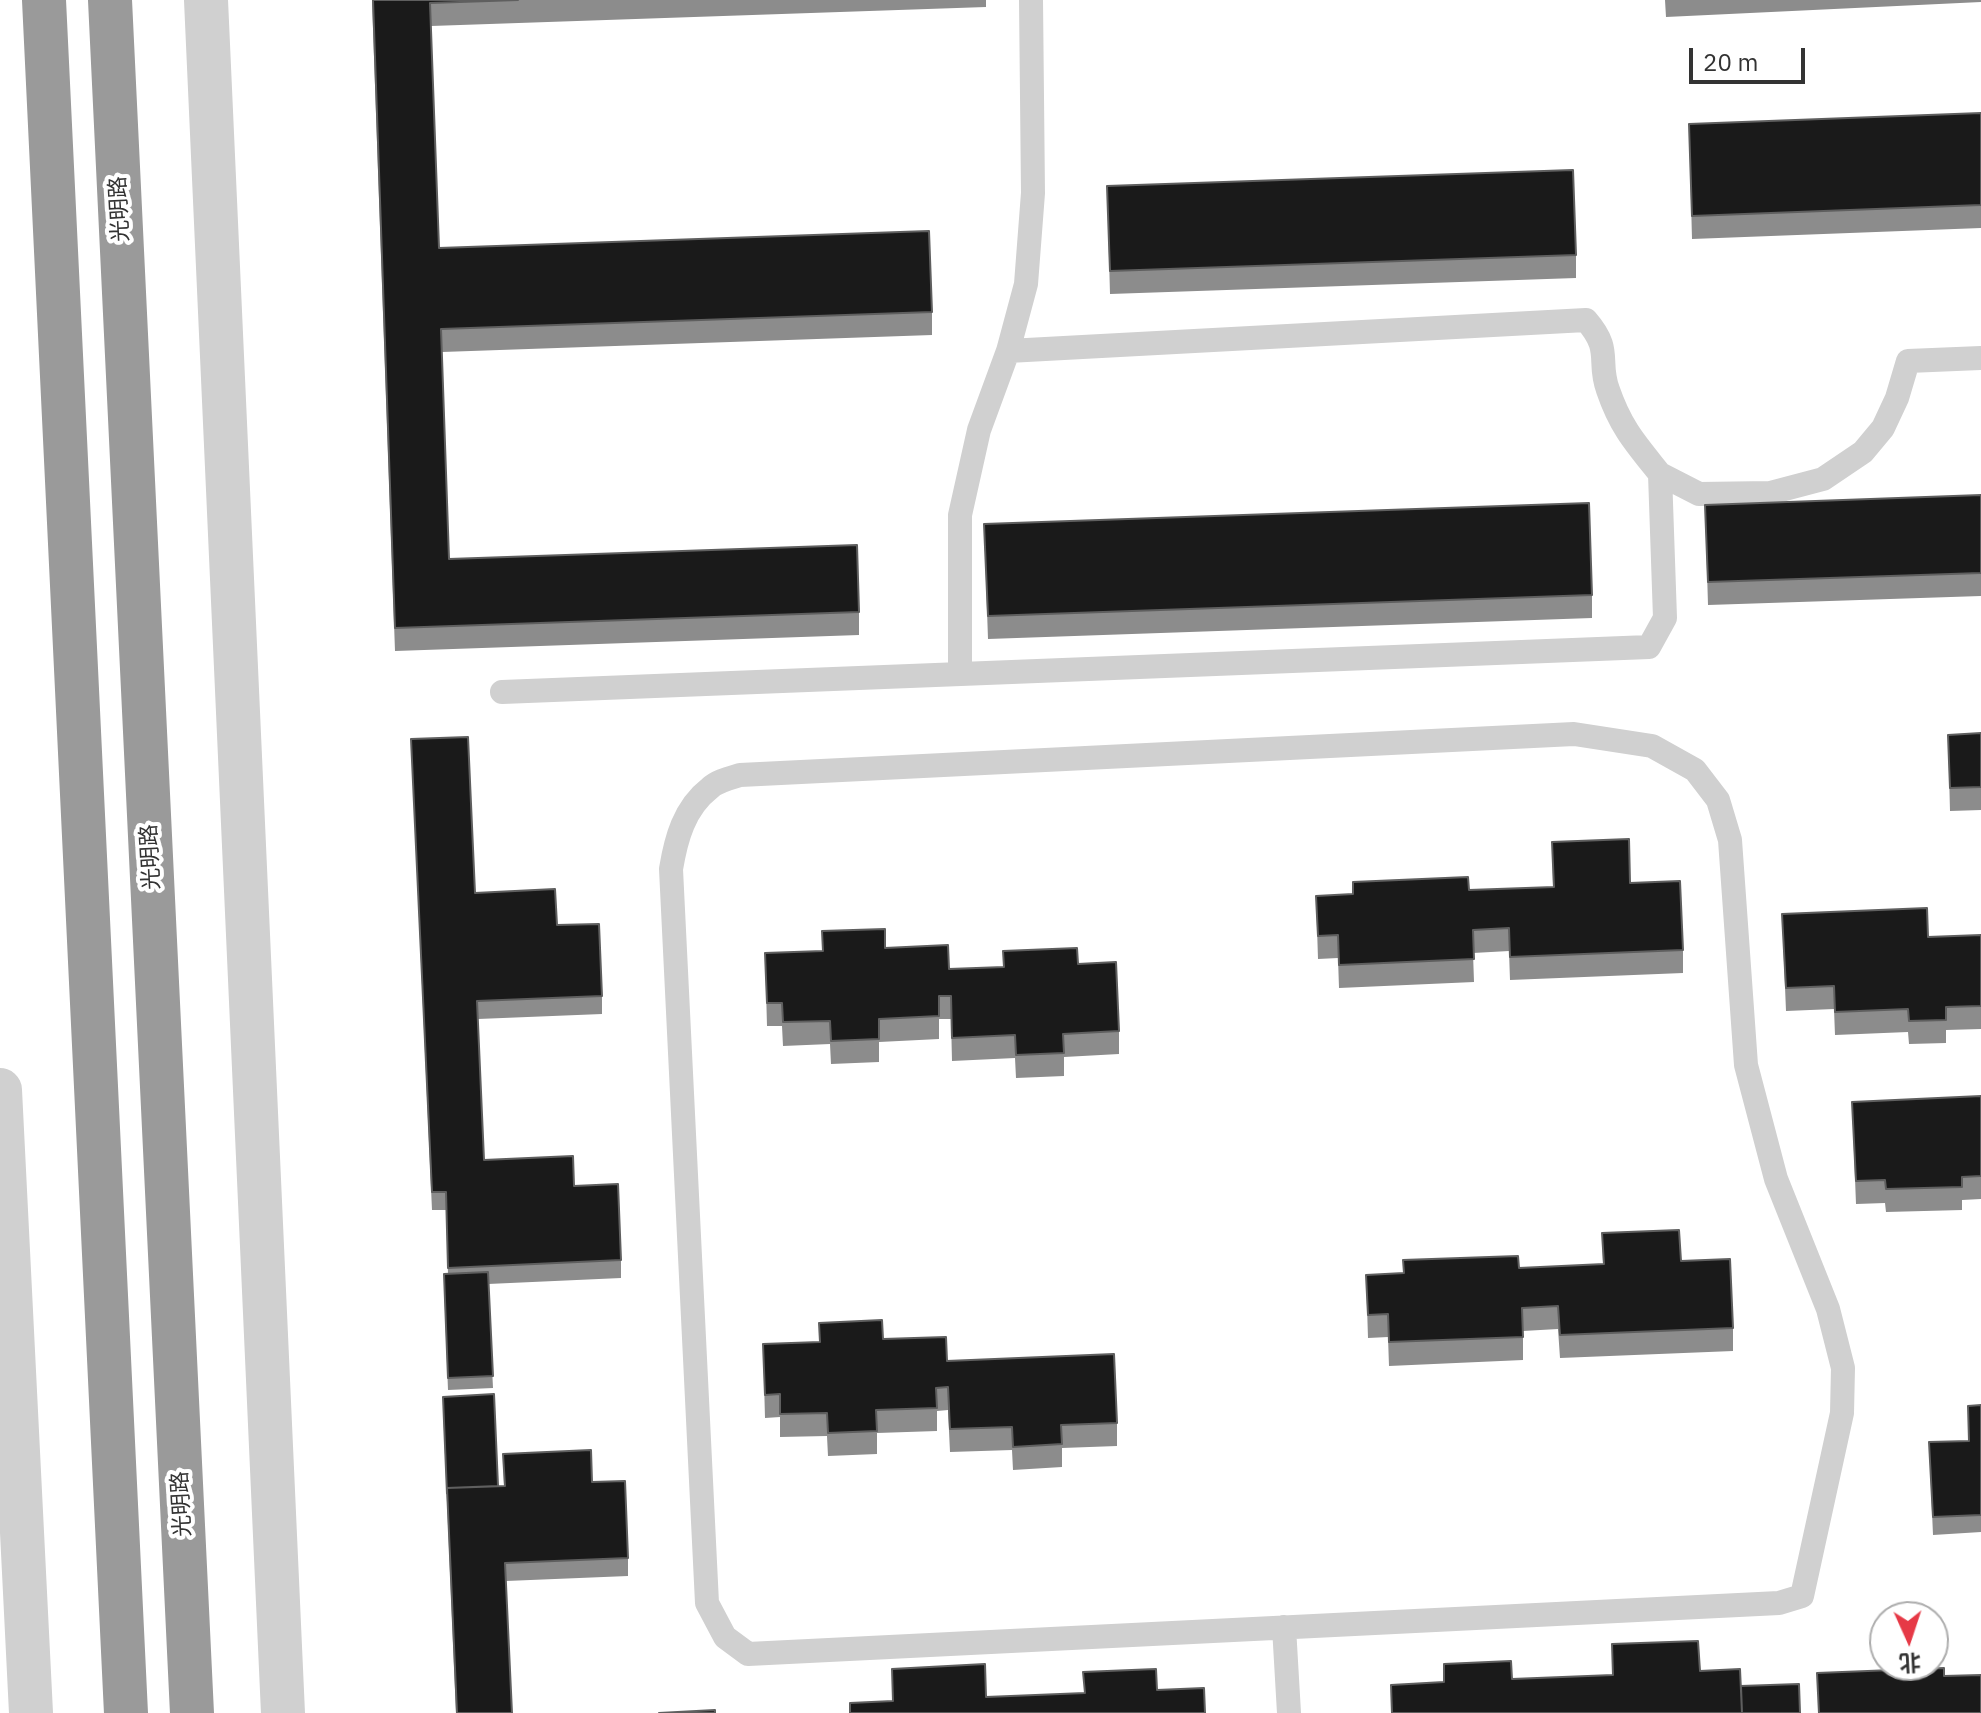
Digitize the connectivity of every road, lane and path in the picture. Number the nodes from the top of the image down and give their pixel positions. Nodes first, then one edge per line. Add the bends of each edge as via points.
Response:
1 (44, 0) edge
2 (110, 0) edge
3 (206, 0) edge
4 (1031, 0) edge
5 (1008, 351) junction
6 (1981, 358) edge
7 (1660, 474) junction
8 (960, 674) junction
9 (502, 692) dead end
10 (0, 1090) edge
11 (1284, 1627) junction
12 (31, 1713) edge
13 (126, 1713) edge
14 (192, 1713) edge
15 (283, 1713) edge
16 (1289, 1713) edge

1 - 13 highway
2 - 14 highway, 光明路
3 - 15 street
4 - 5 lane via 1033,193 1026,284
5 - 7 lane via 1586,320 1599,335 1606,385 1623,428
5 - 8 lane via 979,430 960,515
6 - 7 lane via 1908,361 1883,428 1863,452 1823,479 1770,493 1699,494
7 - 8 lane via 1665,618 1649,647
8 - 9 lane
10 - 12 street
11 - 11 lane via 1779,1603 1802,1596 1842,1413 1843,1368 1828,1309 1776,1179 1746,1065 1730,840 1718,800 1695,770 1652,746 1574,734 740,775 710,787 677,834 671,869 707,1603 725,1637 748,1654
11 - 16 lane

